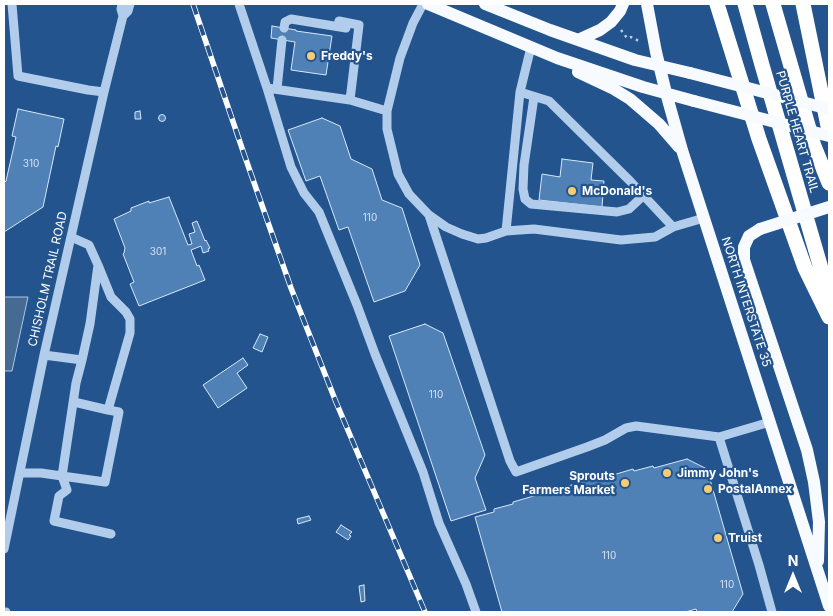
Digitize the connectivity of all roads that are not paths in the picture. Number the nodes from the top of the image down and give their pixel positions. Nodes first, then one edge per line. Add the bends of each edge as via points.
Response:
1 (12, 4) edge
2 (122, 4) edge
3 (130, 4) edge
4 (239, 4) edge
5 (423, 4) edge
6 (428, 4) edge
7 (623, 4) edge
8 (648, 4) edge
9 (717, 4) edge
10 (746, 4) edge
11 (773, 4) edge
12 (803, 4) edge
13 (490, 5) edge
14 (123, 16) junction
15 (339, 21) dead end
16 (284, 28) dead end
17 (358, 30) junction
18 (282, 40) dead end
19 (578, 40) junction
20 (531, 47) junction
21 (557, 58) junction
22 (660, 66) junction
23 (267, 88) junction
24 (277, 89) junction
25 (104, 92) junction
26 (520, 92) junction
27 (666, 93) junction
28 (534, 97) junction
29 (350, 100) junction
30 (829, 109) edge
31 (387, 111) junction
32 (829, 131) edge
33 (829, 136) edge
34 (682, 150) junction
35 (829, 183) edge
36 (644, 195) junction
37 (829, 207) edge
38 (429, 215) junction
39 (704, 218) junction
40 (673, 227) junction
41 (506, 231) junction
42 (71, 237) junction
43 (98, 265) junction
44 (829, 296) edge
45 (829, 317) edge
46 (44, 355) junction
47 (82, 360) junction
48 (74, 402) junction
49 (108, 410) junction
50 (770, 422) junction
51 (719, 437) junction
52 (20, 473) junction
53 (62, 476) junction
54 (111, 534) dead end
55 (4, 549) edge
56 (818, 573) junction
57 (829, 606) edge
58 (476, 612) edge
59 (772, 612) edge

1 - 25 street via 18,76
2 - 14 street, CHISHOLM TRAIL ROAD
3 - 14 street, CHISHOLM TRAIL ROAD
4 - 23 street
5 - 31 street via 400,58
6 - 20 main road
7 - 19 main road via 611,22
8 - 22 main road, NORTH INTERSTATE 35
9 - 45 highway via 759,139 805,268
10 - 44 highway, PURPLE HEART TRAIL
11 - 35 highway, PURPLE HEART TRAIL via 814,146
12 - 32 highway
13 - 19 main road
14 - 25 street, CHISHOLM TRAIL ROAD
15 - 17 street via 359,25
16 - 17 street via 285,22 291,19
17 - 29 street
18 - 24 street
19 - 22 main road
20 - 21 main road
20 - 26 street
21 - 27 main road
21 - 34 main road via 570,69 630,100 659,124
22 - 27 main road, NORTH INTERSTATE 35
22 - 30 main road, bridge
23 - 24 street
23 - 58 street via 291,167 319,212
24 - 29 street
25 - 42 street, CHISHOLM TRAIL ROAD
26 - 28 street
26 - 41 street
27 - 33 main road, bridge
27 - 34 main road, NORTH INTERSTATE 35
28 - 36 street via 549,101
28 - 36 street via 524,165 525,199 531,204 617,212 629,209
29 - 31 street
31 - 38 street via 387,130 398,174 409,194
34 - 39 main road, NORTH INTERSTATE 35
36 - 40 street
37 - 56 main road, bridge via 760,229 749,236 744,247 744,260 807,450 819,522
38 - 41 street via 446,227 478,239
38 - 51 street via 516,472 636,426
39 - 40 street
39 - 50 main road, NORTH INTERSTATE 35
40 - 41 street via 655,237 621,240 534,229
42 - 43 street via 89,245
42 - 46 street, CHISHOLM TRAIL ROAD
43 - 47 street
43 - 49 street via 111,297 130,319 130,333
46 - 47 street
46 - 52 street, CHISHOLM TRAIL ROAD
47 - 48 street
48 - 49 street
48 - 53 street
49 - 53 street via 119,412 105,482
50 - 51 street
50 - 56 main road, NORTH INTERSTATE 35
51 - 59 street
52 - 53 street
52 - 55 street, CHISHOLM TRAIL ROAD
53 - 54 street via 67,490 59,496 54,521
56 - 57 main road, NORTH INTERSTATE 35

